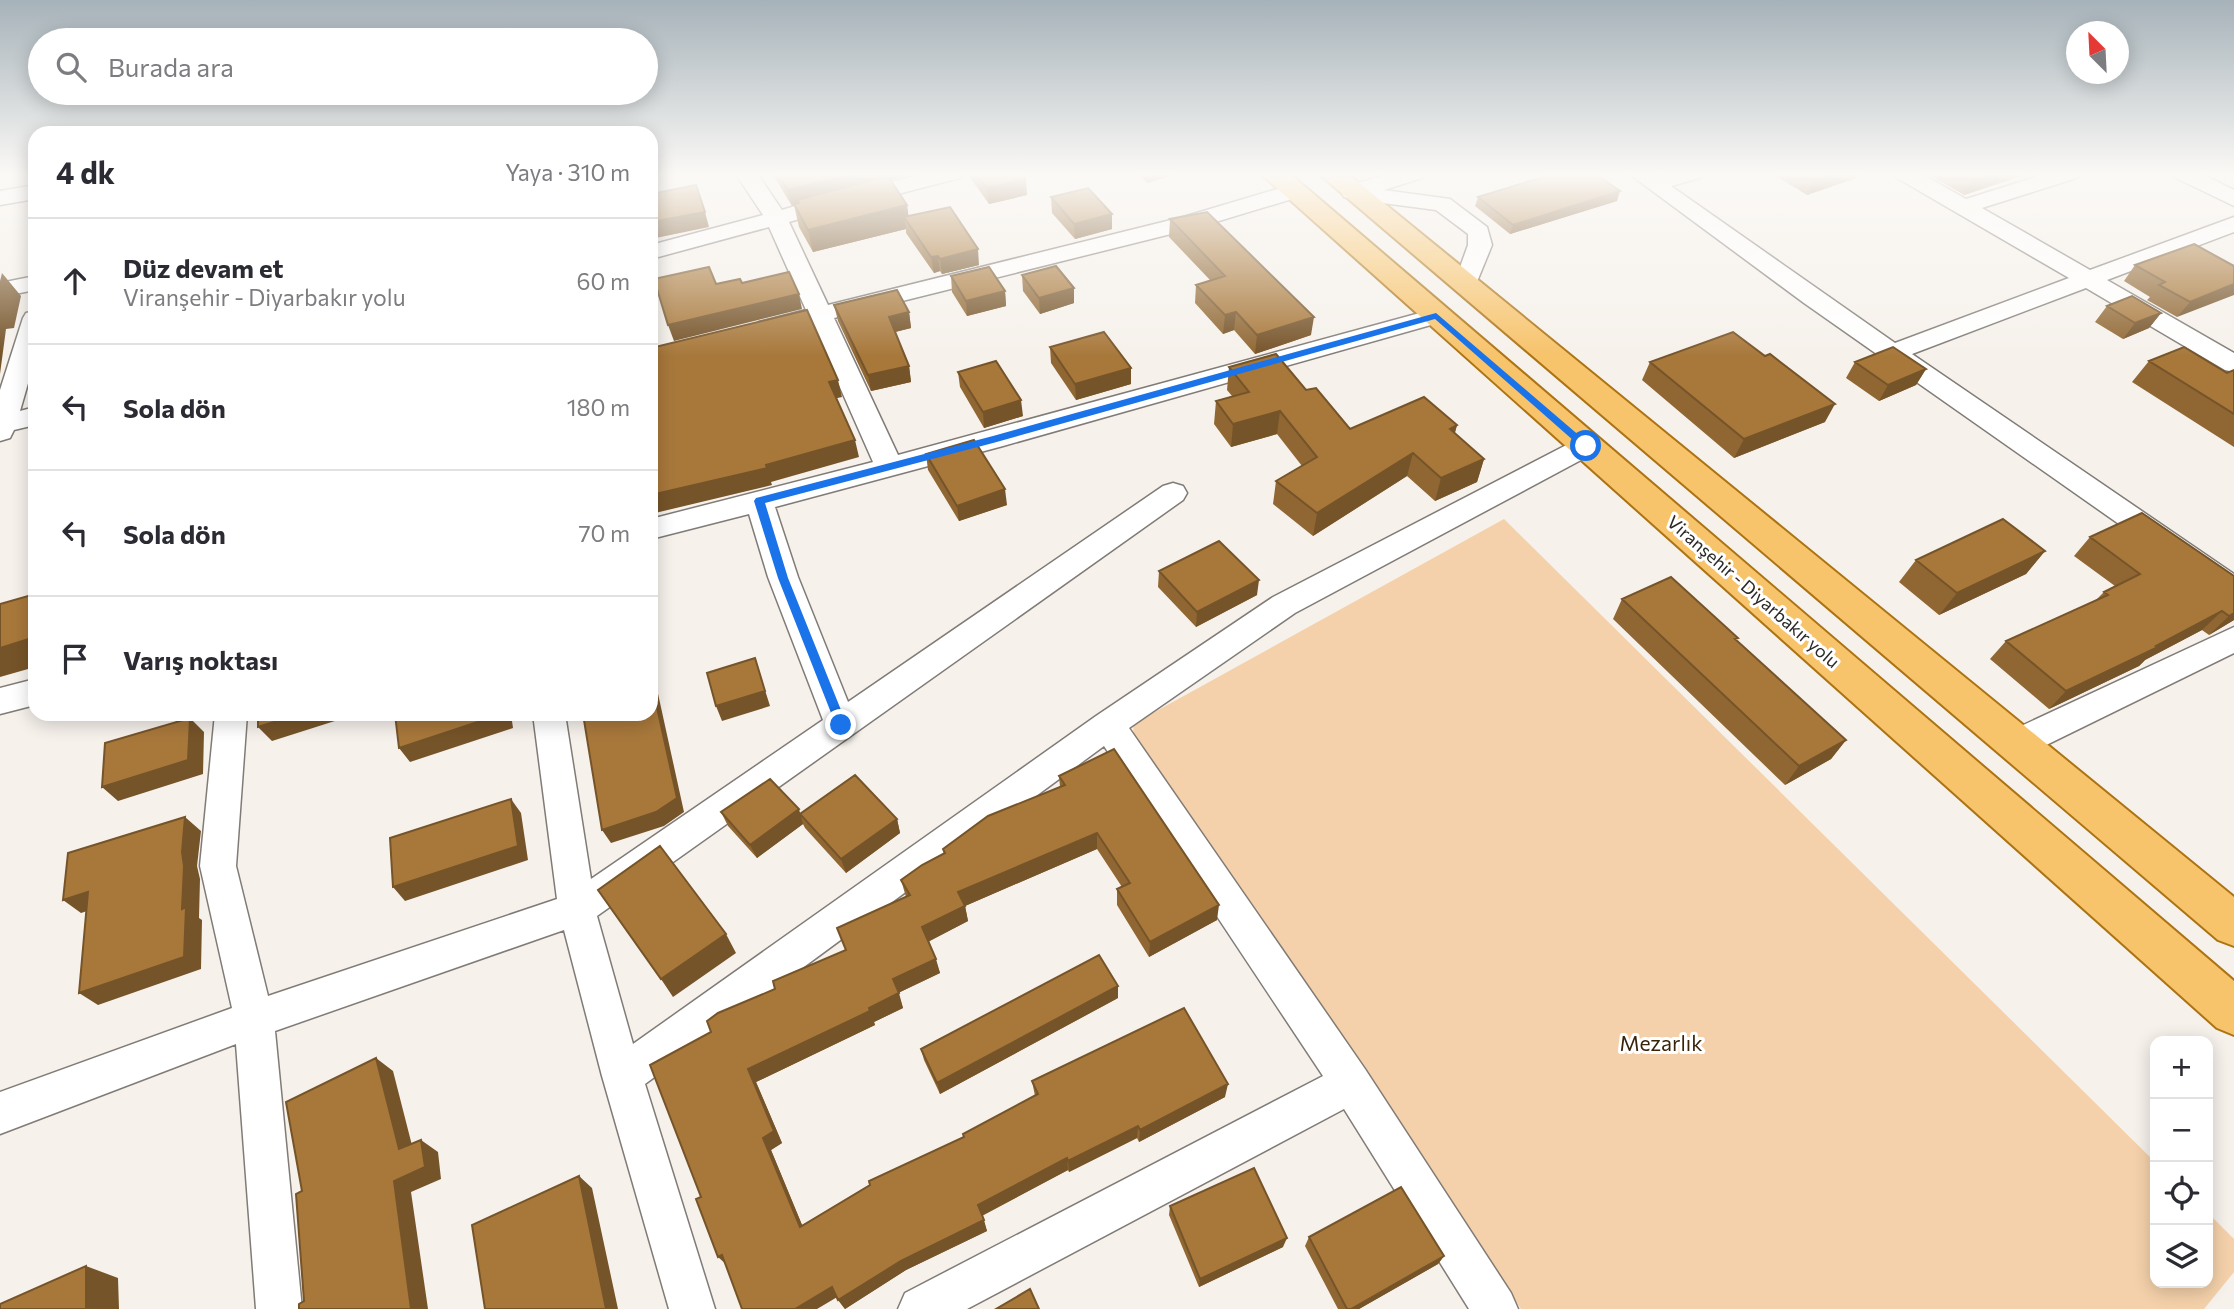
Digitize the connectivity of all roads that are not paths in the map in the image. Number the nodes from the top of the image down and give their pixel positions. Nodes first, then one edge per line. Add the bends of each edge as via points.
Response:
1 (717, 234) edge
2 (783, 234) edge
3 (1143, 234) edge
4 (1343, 234) edge
5 (1405, 234) edge
6 (1479, 234) edge
7 (1725, 234) edge
8 (2011, 234) edge
9 (2207, 234) edge
10 (658, 250) edge
11 (2088, 279) junction
12 (1466, 284) junction
13 (28, 285) edge
14 (0, 289) edge
15 (818, 315) junction
16 (1436, 316) junction
17 (741, 334) edge
18 (28, 340) edge
19 (1894, 352) junction
20 (2234, 364) edge
21 (28, 418) edge
22 (1, 427) edge
23 (1586, 446) junction
24 (889, 466) junction
25 (1173, 493) dead end
26 (759, 501) junction
27 (658, 527) edge
28 (2234, 589) edge
29 (2234, 639) edge
30 (28, 694) edge
31 (0, 701) edge
32 (230, 721) edge
33 (550, 721) edge
34 (841, 725) junction
35 (1108, 725) junction
36 (2016, 744) junction
37 (577, 909) junction
38 (2234, 925) edge
39 (2234, 1012) edge
40 (254, 1019) junction
41 (622, 1076) junction
42 (1351, 1083) junction
43 (0, 1113) edge
44 (279, 1309) edge
45 (692, 1309) edge
46 (921, 1309) edge
47 (1495, 1309) edge

1 - 10 street
2 - 15 street
3 - 15 street
4 - 16 main road, Viranşehir - Diyarbakır yolu
5 - 12 main road
6 - 12 street
7 - 19 street
8 - 11 street
9 - 11 street
11 - 19 street
11 - 20 street
12 - 36 main road
13 - 14 street
15 - 17 street
15 - 24 street
16 - 23 main road, Viranşehir - Diyarbakır yolu
16 - 24 street
18 - 22 street
19 - 28 street
21 - 22 street
23 - 35 street via 1284,605
23 - 39 main road, Viranşehir - Diyarbakır yolu
24 - 26 street
25 - 34 street
26 - 27 street
26 - 34 street via 783,578
29 - 36 street
30 - 31 street
32 - 40 street via 218,866
33 - 37 street
34 - 37 street
35 - 41 street
35 - 42 street
36 - 38 main road
37 - 40 street
37 - 41 street
40 - 43 street
40 - 44 street
41 - 45 street
42 - 46 street
42 - 47 street

